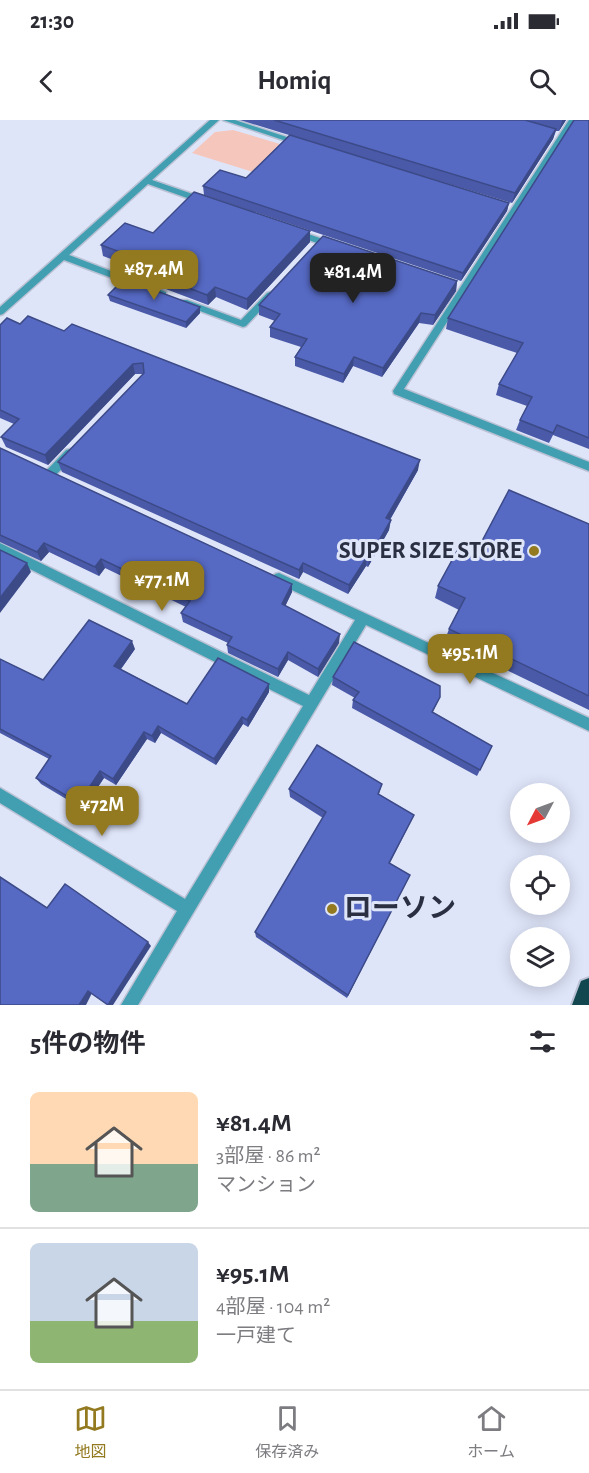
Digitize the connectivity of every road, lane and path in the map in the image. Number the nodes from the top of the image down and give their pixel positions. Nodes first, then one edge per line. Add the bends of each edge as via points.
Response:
1 (215, 120) edge
2 (227, 120) edge
3 (573, 120) edge
4 (316, 147) edge
5 (147, 181) junction
6 (211, 203) edge
7 (504, 206) edge
8 (515, 209) junction
9 (287, 230) edge
10 (319, 241) junction
11 (341, 248) edge
12 (312, 249) edge
13 (63, 256) junction
14 (452, 285) edge
15 (464, 288) junction
16 (274, 291) edge
17 (0, 312) edge
18 (75, 448) edge
19 (589, 466) edge
20 (51, 474) edge
21 (0, 548) edge
22 (267, 572) edge
23 (364, 617) junction
24 (311, 703) junction
25 (589, 725) edge
26 (0, 795) edge
27 (186, 908) junction
28 (589, 989) edge
29 (129, 1005) edge
30 (582, 1005) edge

1 - 5 street
2 - 4 street
3 - 8 street via 556,136
5 - 6 street
5 - 13 street
7 - 8 street
8 - 15 street
9 - 10 street
10 - 11 street
10 - 12 street
13 - 16 street via 243,324
13 - 17 street
14 - 15 street
15 - 19 street via 398,391
18 - 20 street
21 - 24 street
22 - 23 street
23 - 24 street
23 - 25 street
24 - 27 street
26 - 27 street
27 - 29 street
28 - 30 highway

